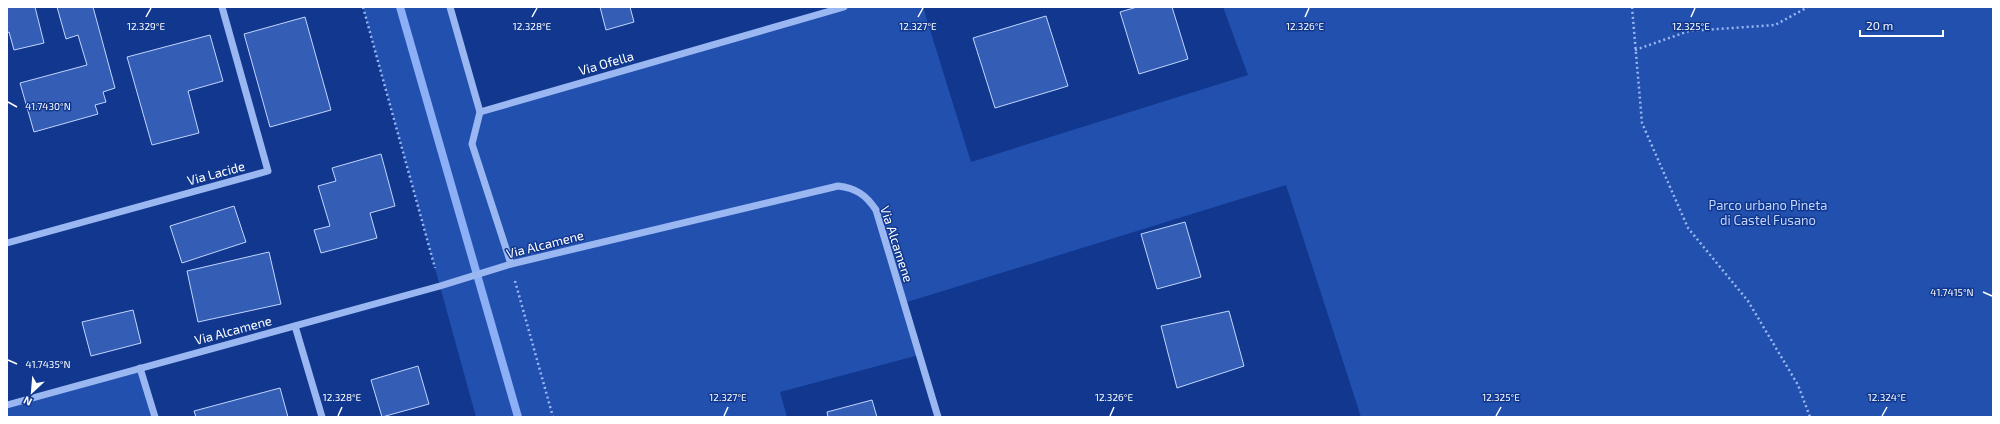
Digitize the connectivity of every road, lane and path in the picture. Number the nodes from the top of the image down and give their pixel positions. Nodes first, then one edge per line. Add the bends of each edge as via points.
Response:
1 (222, 7) edge
2 (363, 7) edge
3 (450, 7) edge
4 (844, 7) edge
5 (1632, 7) edge
6 (1808, 7) edge
7 (1636, 50) junction
8 (480, 112) junction
9 (7, 243) edge
10 (510, 264) junction
11 (440, 286) junction
12 (295, 326) junction
13 (140, 368) junction
14 (7, 405) edge
15 (155, 417) edge
16 (322, 417) edge
17 (553, 417) edge
18 (938, 417) edge
19 (1810, 417) edge

1 - 9 street, Via Lacide via 268,171
2 - 11 path
3 - 8 street
4 - 8 street, Via Ofella
5 - 7 path
6 - 7 path via 1775,24 1689,31
7 - 19 path via 1642,123 1688,228 1748,301 1798,385
8 - 10 street via 472,144
10 - 11 street, Via Alcamene
10 - 17 path
10 - 18 street, Via Alcamene via 838,186 850,187 860,192 876,210
11 - 12 street, Via Alcamene
12 - 13 street, Via Alcamene
12 - 16 street
13 - 14 street, Via Alcamene
13 - 15 street

